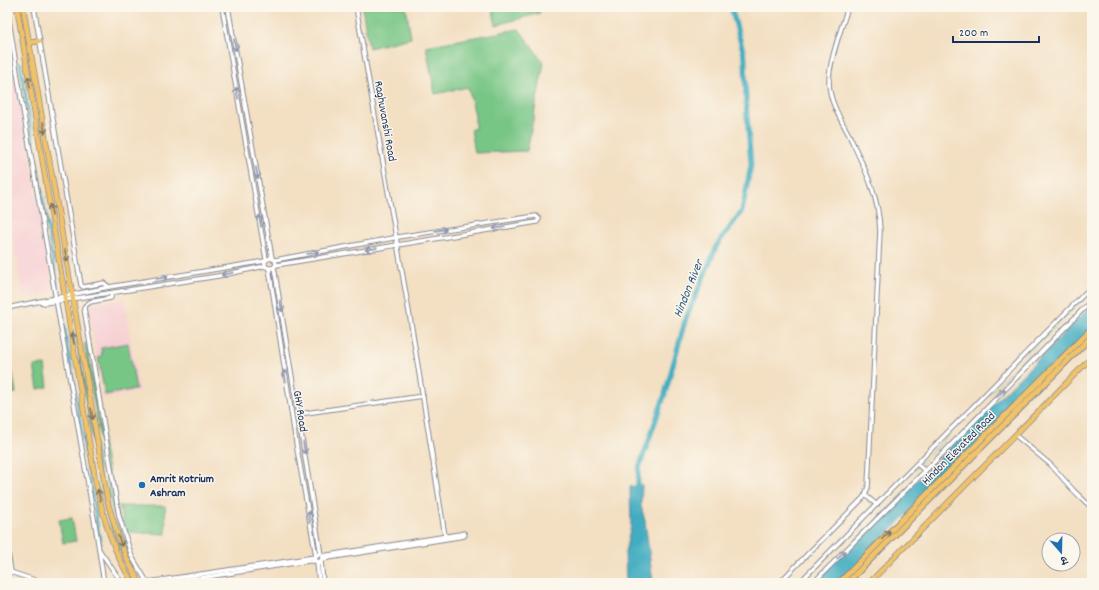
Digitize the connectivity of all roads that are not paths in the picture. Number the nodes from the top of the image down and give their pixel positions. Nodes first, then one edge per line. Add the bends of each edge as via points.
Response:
1 (7, 7) edge
2 (17, 7) edge
3 (23, 7) edge
4 (34, 7) edge
5 (222, 7) edge
6 (228, 7) edge
7 (356, 7) edge
8 (848, 7) edge
9 (40, 41) junction
10 (29, 42) junction
11 (396, 238) junction
12 (397, 245) junction
13 (273, 259) junction
14 (266, 264) junction
15 (275, 266) junction
16 (138, 282) junction
17 (1092, 286) edge
18 (109, 287) junction
19 (139, 288) junction
20 (111, 293) junction
21 (73, 296) junction
22 (61, 298) junction
23 (1092, 300) edge
24 (7, 308) edge
25 (1092, 328) edge
26 (1092, 336) edge
27 (1027, 354) junction
28 (1092, 357) edge
29 (1032, 359) junction
30 (423, 396) junction
31 (299, 414) junction
32 (1015, 435) junction
33 (917, 464) junction
34 (923, 470) junction
35 (865, 495) junction
36 (877, 505) junction
37 (1092, 508) edge
38 (445, 536) junction
39 (7, 546) edge
40 (99, 549) junction
41 (319, 558) junction
42 (7, 560) edge
43 (9, 571) edge
44 (146, 582) junction
45 (44, 583) edge
46 (104, 583) edge
47 (122, 583) edge
48 (133, 583) edge
49 (141, 583) edge
50 (170, 583) edge
51 (319, 583) edge
52 (323, 583) edge
53 (779, 583) edge
54 (799, 583) edge
55 (813, 583) edge
56 (839, 583) edge
57 (847, 583) edge
58 (869, 583) edge

1 - 22 street
22 -> 2 main road
3 - 10 main road
4 - 9 street
14 -> 5 street, GHY Road
6 -> 13 street, GHY Road
7 - 11 street, Raghuvanshi Road
8 - 35 street via 830,70 829,87 834,106 870,182 878,206 880,231 868,487
9 - 10 main road
9 - 18 street via 80,285 82,287 104,283
10 -> 21 main road
11 - 12 street, Raghuvanshi Road
11 -> 12 street via 536,216 539,218 537,222
13 -> 11 street
12 -> 15 street
12 - 30 street, Raghuvanshi Road
13 - 14 street
13 - 15 street, GHY Road
14 - 15 street
16 -> 14 street
14 -> 19 street via 218,276
41 -> 14 street, GHY Road via 297,449
15 -> 31 street, GHY Road
16 - 18 street
16 - 19 street
17 - 27 street
18 - 21 street
19 - 20 street
20 - 21 street
20 - 44 street via 111,298 90,302 84,308 118,511 132,557
21 - 22 street
21 -> 49 main road via 108,503 120,543
22 - 24 street
22 - 40 street
48 -> 22 main road via 123,568 102,511 79,377
23 - 29 street
56 -> 25 highway, Hindon Elevated Road
26 - 57 highway, Hindon Elevated Road
27 - 29 street
27 - 33 street
28 - 32 main road
34 -> 29 street
30 - 31 street
30 - 38 street, Raghuvanshi Road
31 -> 41 street, GHY Road
32 - 37 street via 1051,465
32 - 58 main road
33 - 34 street
33 - 36 street
55 -> 34 street
35 - 36 street
35 - 53 street
36 - 54 street
38 - 41 street
38 - 41 street via 465,534
39 - 43 street
40 - 46 street
40 - 47 street
41 - 44 street
41 - 50 street
41 - 51 street
41 - 52 street
42 - 43 street
43 - 45 street
44 - 49 street

